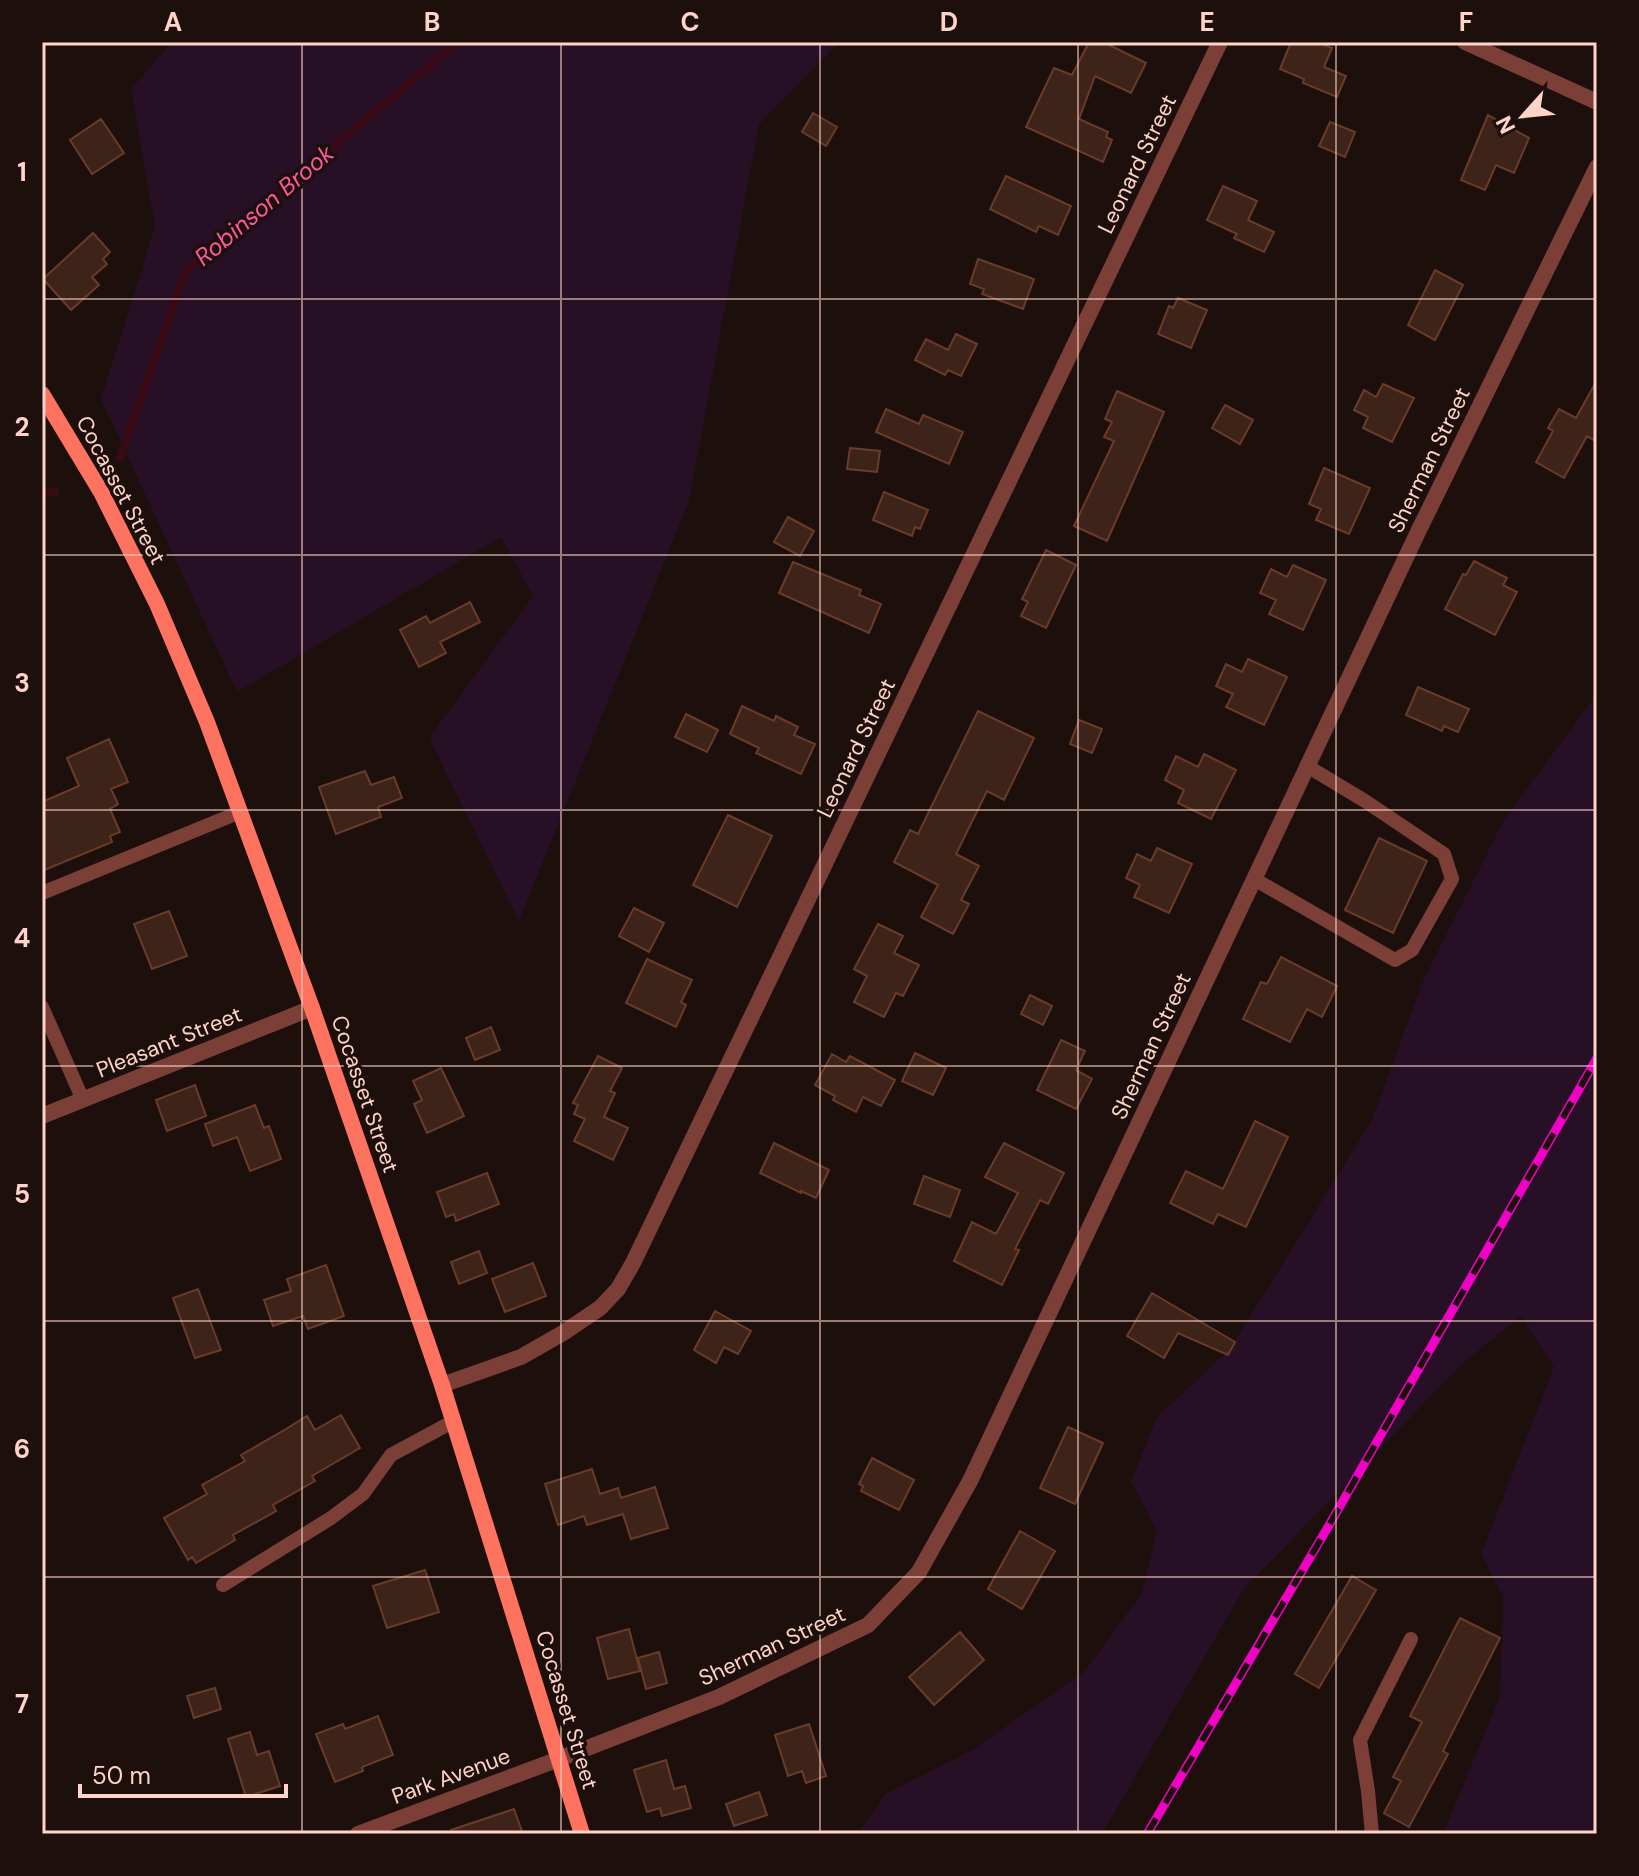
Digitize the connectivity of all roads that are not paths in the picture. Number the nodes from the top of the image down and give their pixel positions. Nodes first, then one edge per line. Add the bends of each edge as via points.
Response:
1 (1220, 42) edge
2 (1465, 42) edge
3 (1597, 102) edge
4 (1597, 167) edge
5 (42, 394) edge
6 (1307, 766) junction
7 (240, 812) junction
8 (1254, 879) junction
9 (42, 893) edge
10 (42, 1007) edge
11 (312, 1008) junction
12 (83, 1100) junction
13 (42, 1116) edge
14 (442, 1385) junction
15 (454, 1421) junction
16 (223, 1585) dead end
17 (1411, 1639) dead end
18 (559, 1759) junction
19 (358, 1834) edge
20 (582, 1834) edge
21 (1372, 1834) edge

1 - 14 street, Leonard Street via 618,1289 600,1308 521,1357
2 - 3 street
4 - 6 street, Sherman Street
5 - 7 main road, Cocasset Street via 101,492 157,604
6 - 8 street, Sherman Street
6 - 8 lane via 1444,854 1452,879 1412,950 1395,960
7 - 9 lane
7 - 11 main road, Cocasset Street
8 - 18 street, Sherman Street via 970,1481 919,1572 868,1625 719,1697
10 - 12 lane
11 - 12 street, Pleasant Street
11 - 14 main road, Cocasset Street
12 - 13 street, Pleasant Street
14 - 15 main road, Cocasset Street
15 - 16 lane via 391,1455 363,1494
15 - 18 main road, Cocasset Street
17 - 21 lane via 1360,1740
18 - 19 street, Park Avenue
18 - 20 main road, Cocasset Street

